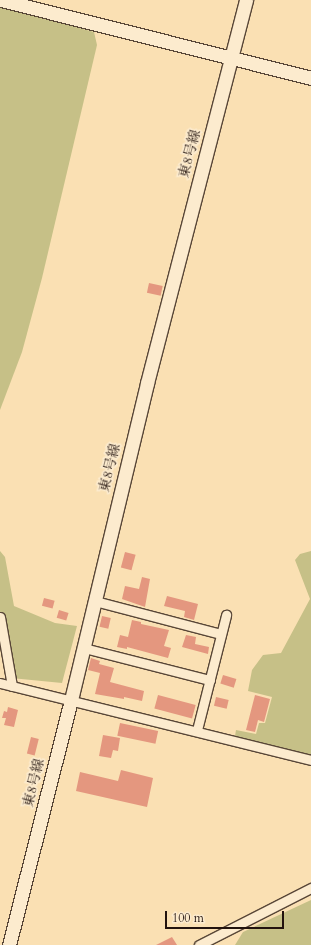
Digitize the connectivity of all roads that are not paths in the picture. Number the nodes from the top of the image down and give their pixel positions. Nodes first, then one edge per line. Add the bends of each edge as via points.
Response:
1 (1, 0) edge
2 (246, 0) edge
3 (232, 58) junction
4 (311, 78) edge
5 (95, 601) junction
6 (226, 615) dead end
7 (0, 617) edge
8 (221, 634) junction
9 (84, 648) junction
10 (210, 680) junction
11 (0, 682) edge
12 (12, 686) junction
13 (71, 700) junction
14 (197, 730) junction
15 (311, 760) edge
16 (311, 888) edge
17 (9, 945) edge
18 (199, 945) edge

1 - 3 street
2 - 3 street, 東8号線
3 - 4 street
3 - 5 street, 東8号線 via 147,383
5 - 8 street
5 - 9 street, 東8号線
6 - 8 street
7 - 12 street
8 - 10 street
9 - 10 street
9 - 13 street, 東8号線
10 - 14 street
11 - 12 street
12 - 13 street
13 - 14 street
13 - 17 street, 東8号線
14 - 15 street
16 - 18 street

